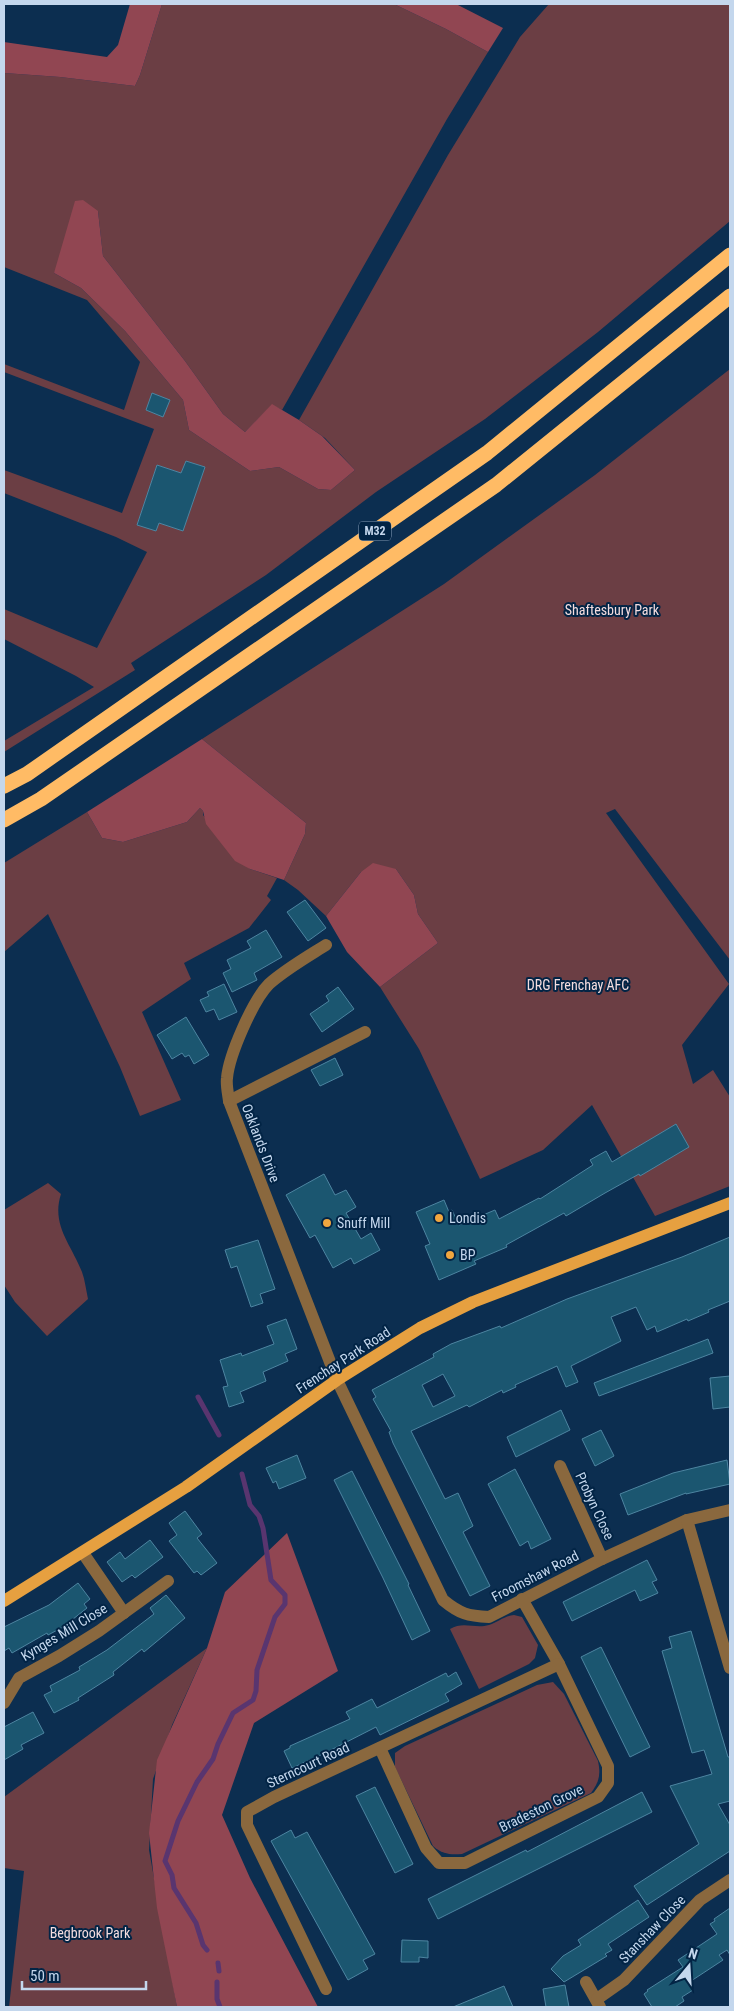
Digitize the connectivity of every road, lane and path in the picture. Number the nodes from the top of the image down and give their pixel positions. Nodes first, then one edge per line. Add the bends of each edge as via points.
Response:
1 (730, 254) edge
2 (730, 296) edge
3 (4, 786) edge
4 (4, 820) edge
5 (326, 945) dead end
6 (366, 1032) dead end
7 (229, 1101) junction
8 (730, 1203) edge
9 (336, 1380) junction
10 (560, 1466) dead end
11 (730, 1510) edge
12 (686, 1520) junction
13 (83, 1553) junction
14 (602, 1558) junction
15 (168, 1581) dead end
16 (522, 1598) junction
17 (4, 1601) edge
18 (124, 1613) junction
19 (559, 1664) junction
20 (730, 1668) edge
21 (4, 1703) edge
22 (380, 1748) junction
23 (730, 1880) edge
24 (586, 1982) dead end
25 (326, 1989) dead end
26 (599, 2003) edge

1 - 3 highway, M32 via 487,452 27,774
2 - 4 highway, M32 via 496,485 41,799
5 - 7 street, Oaklands Drive via 268,985 258,1000 230,1061 226,1079
6 - 7 street
7 - 9 street, Oaklands Drive
8 - 9 main road, Frenchay Park Road via 473,1302 420,1328
9 - 13 main road, Frenchay Park Road via 193,1482
9 - 16 street, Froomshaw Road via 443,1600 456,1612 489,1617
10 - 14 street, Probyn Close
11 - 12 street, Froomshaw Road
12 - 14 street, Froomshaw Road
12 - 20 street
13 - 17 main road, Frenchay Park Road
13 - 18 street, Kynges Mill Close
14 - 16 street, Froomshaw Road
15 - 18 street, Kynges Mill Close
16 - 19 street, Bradeston Grove
18 - 21 street, Kynges Mill Close via 19,1678
19 - 22 street, Sterncourt Road
19 - 22 street, Bradeston Grove via 608,1766 608,1783 598,1797 465,1863 440,1864 426,1848
22 - 25 street, Sterncourt Road via 247,1812 247,1825
23 - 26 street, Stanshaw Close via 700,1900
24 - 26 street, Stanshaw Close

